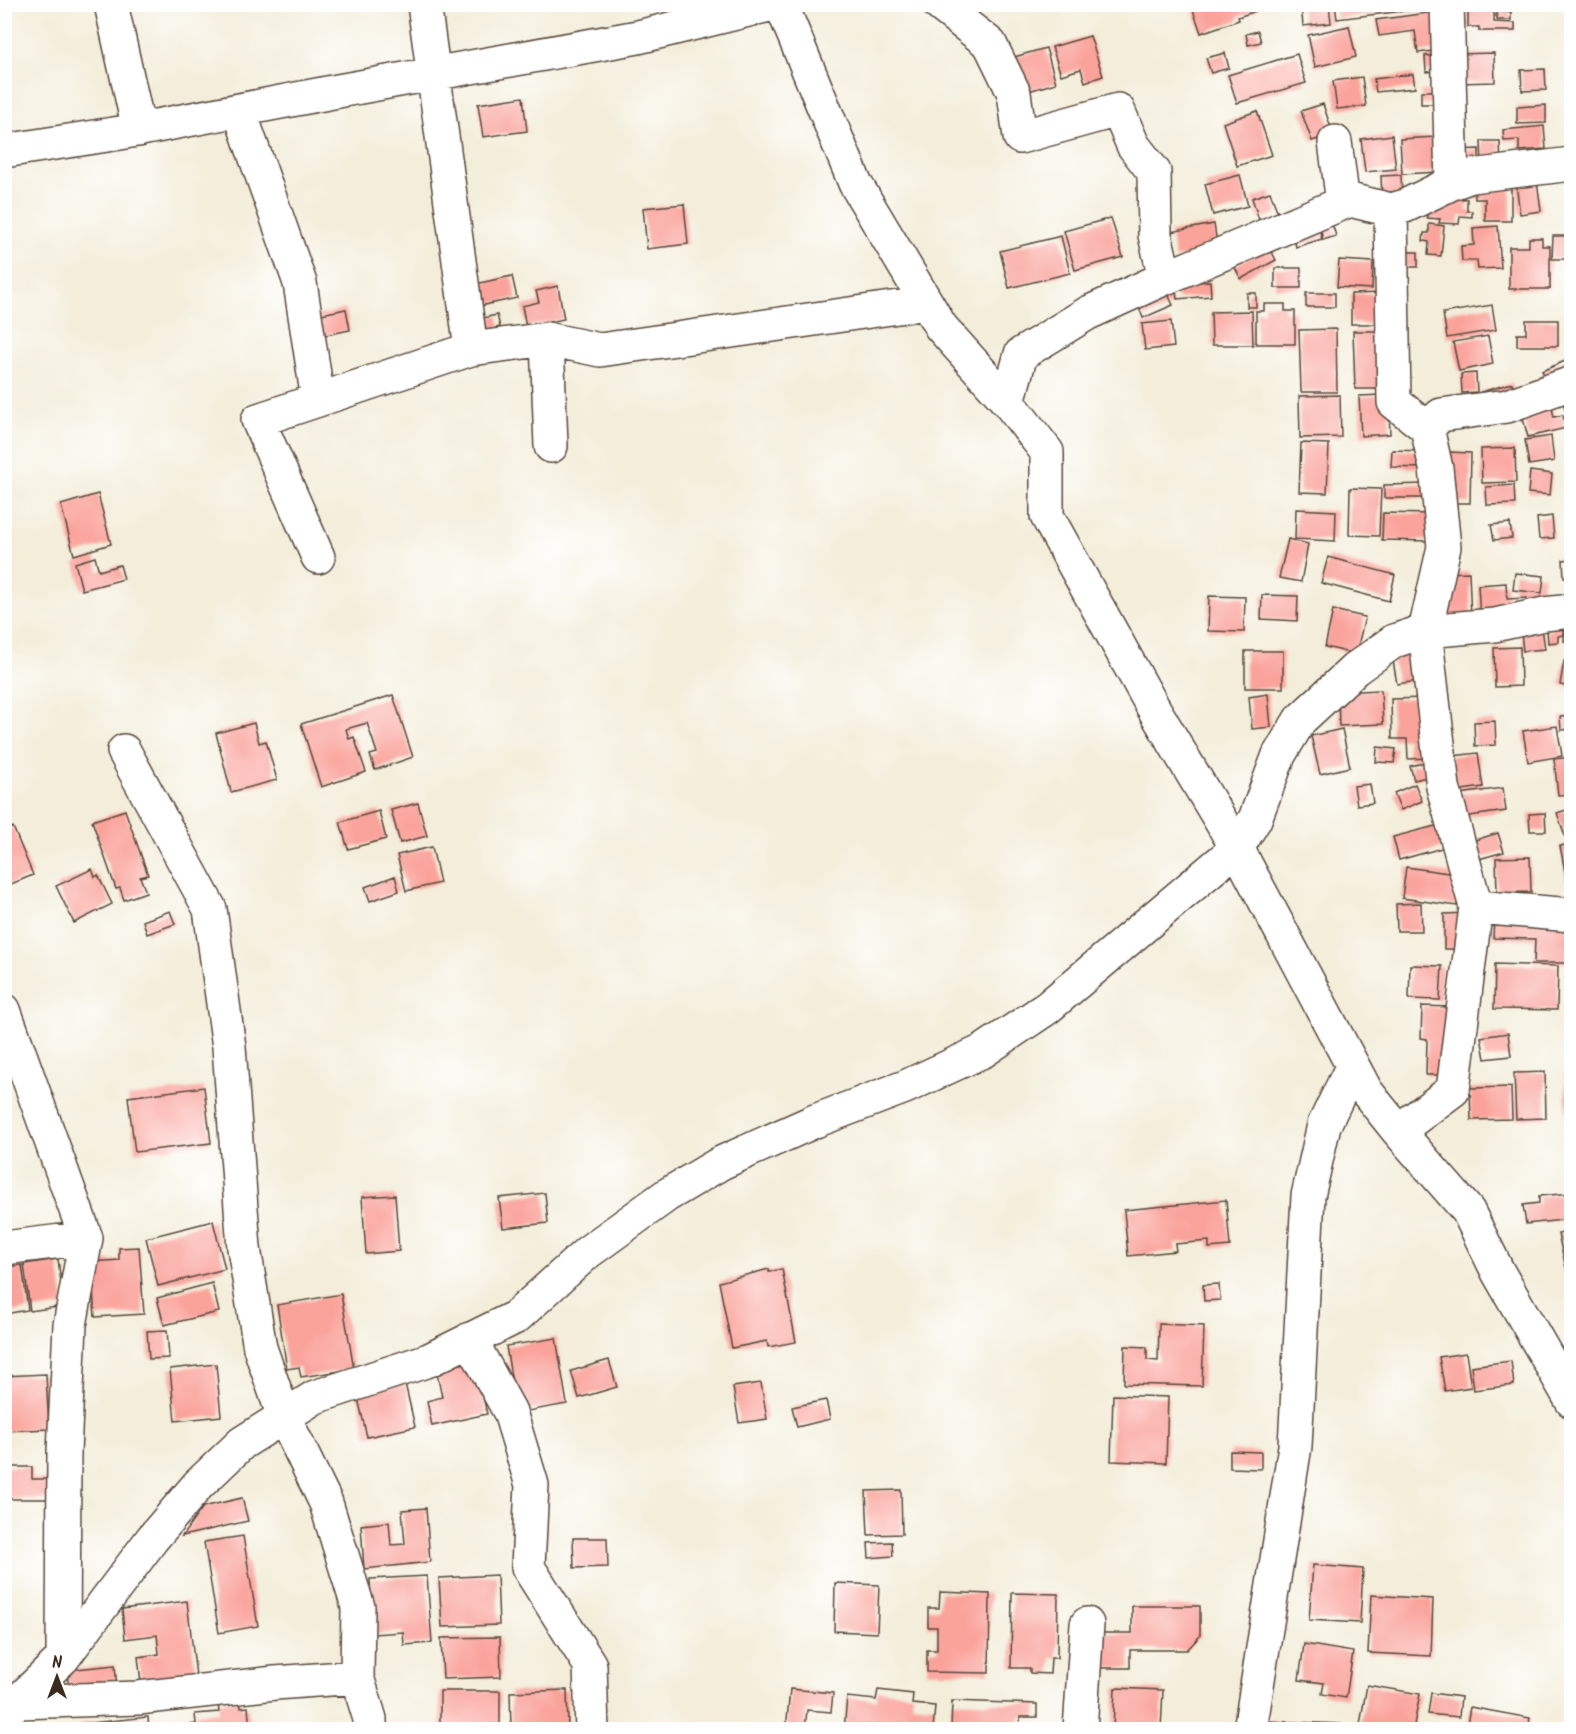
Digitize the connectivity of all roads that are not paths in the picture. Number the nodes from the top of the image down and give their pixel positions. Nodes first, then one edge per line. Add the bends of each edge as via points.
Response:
1 (111, 4) edge
2 (424, 4) edge
3 (773, 4) edge
4 (781, 4) edge
5 (939, 4) edge
6 (1447, 4) edge
7 (434, 74) junction
8 (239, 110) junction
9 (139, 130) junction
10 (1335, 142) dead end
11 (4, 151) edge
12 (1572, 164) edge
13 (1452, 183) junction
14 (1343, 203) junction
15 (1391, 210) junction
16 (1165, 278) junction
17 (926, 303) junction
18 (547, 339) junction
19 (471, 349) junction
20 (1572, 384) edge
21 (318, 400) junction
22 (1008, 402) junction
23 (1426, 428) junction
24 (551, 446) dead end
25 (318, 557) dead end
26 (1572, 611) edge
27 (1425, 631) junction
28 (124, 751) dead end
29 (1237, 848) junction
30 (1476, 907) junction
31 (1572, 915) edge
32 (4, 1010) edge
33 (1352, 1067) junction
34 (1398, 1131) junction
35 (87, 1238) junction
36 (4, 1248) edge
37 (470, 1340) junction
38 (1572, 1401) edge
39 (284, 1417) junction
40 (1087, 1624) dead end
41 (63, 1659) junction
42 (357, 1677) junction
43 (11, 1709) edge
44 (370, 1730) edge
45 (592, 1730) edge
46 (1080, 1730) edge
47 (1250, 1730) edge

1 - 9 street
2 - 7 street
3 - 7 street via 638,37
4 - 17 street via 855,183
5 - 16 street via 990,44 1014,93 1020,137 1118,110 1133,145 1154,172 1155,235
6 - 13 street
7 - 8 street
7 - 19 street
8 - 9 street
8 - 21 street via 300,283
9 - 11 street
10 - 14 street
12 - 13 street via 1471,176
13 - 15 street
14 - 15 street via 1350,200
14 - 16 street
15 - 23 street via 1394,402
16 - 22 street via 1088,313 1021,354
17 - 18 street via 600,350
17 - 22 street via 941,327
18 - 19 street
18 - 24 street
19 - 21 street
20 - 23 street via 1507,406 1441,415
21 - 25 street via 258,420
22 - 29 street via 1047,452 1047,516
23 - 27 street via 1436,468 1444,547
26 - 27 street via 1495,625
27 - 29 street via 1394,641 1355,669 1300,720 1279,756 1255,819
27 - 30 street via 1443,787
28 - 39 street via 210,909 229,1047 244,1248 260,1348
29 - 33 street
29 - 37 street via 1047,1008 983,1051 721,1162 666,1194 588,1252 516,1317
30 - 31 street
30 - 34 street via 1453,1090
32 - 35 street
33 - 34 street
33 - 47 street via 1324,1125 1308,1196 1295,1446
34 - 38 street via 1468,1211
35 - 36 street
35 - 41 street via 70,1325 64,1452
37 - 39 street via 429,1360 315,1397
37 - 45 street via 510,1412 532,1485 528,1567 590,1665
39 - 41 street via 242,1443 198,1485 152,1539
39 - 42 street via 326,1503 358,1607
40 - 46 street
41 - 43 street
42 - 43 street
42 - 44 street

